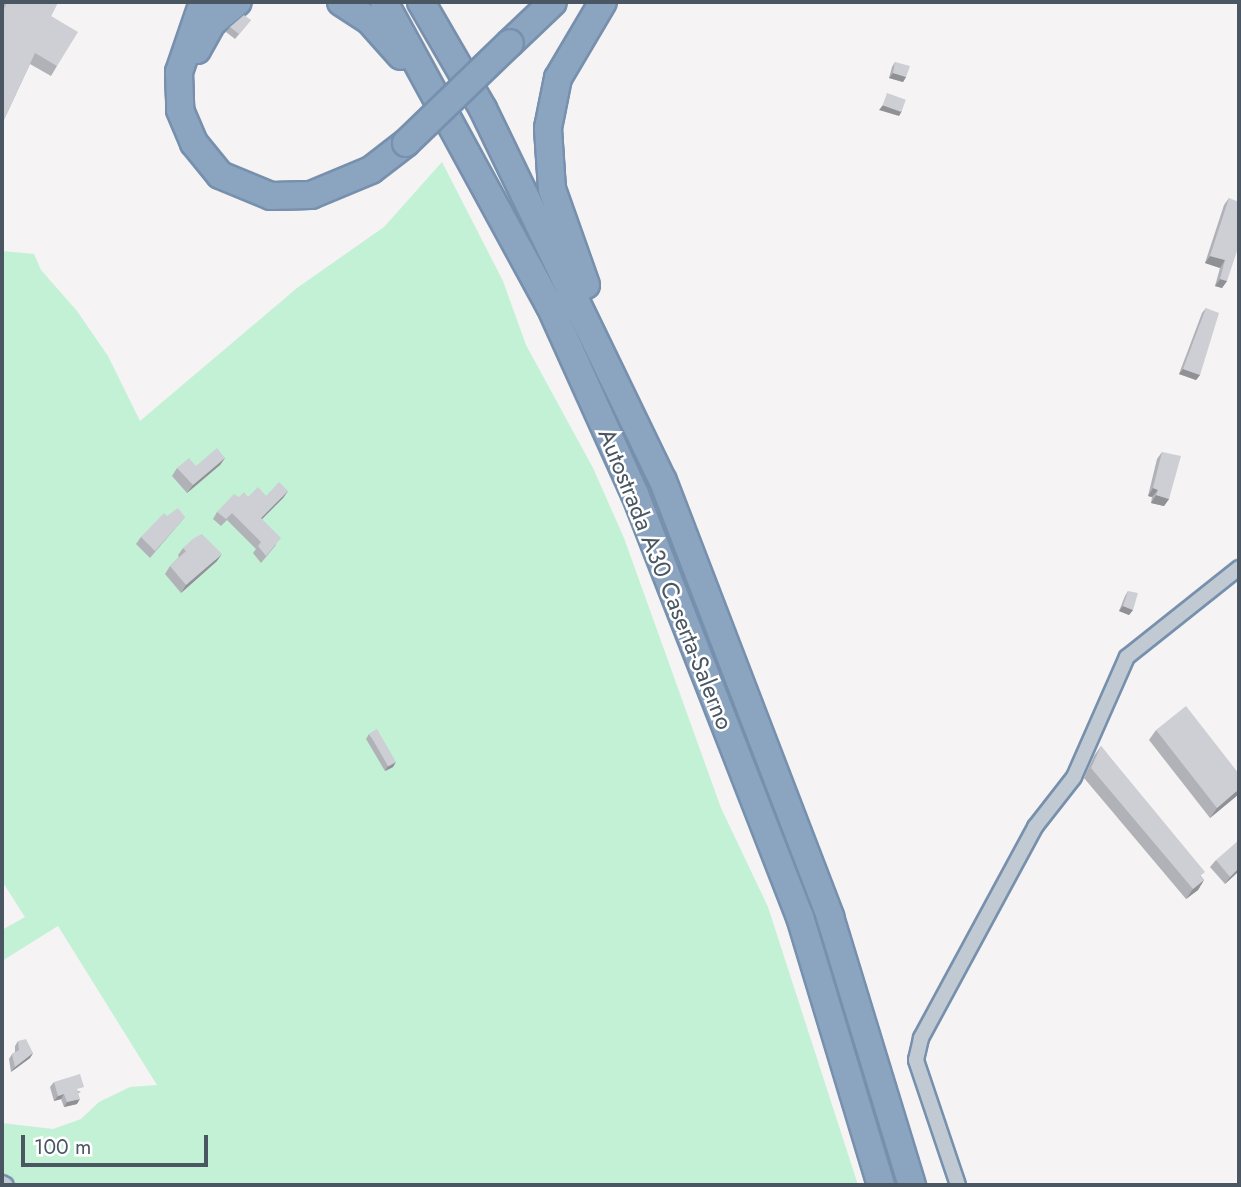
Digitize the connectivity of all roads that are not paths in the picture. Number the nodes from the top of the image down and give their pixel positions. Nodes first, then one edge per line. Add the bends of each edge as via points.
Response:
1 (203, 2) edge
2 (238, 2) edge
3 (341, 2) edge
4 (384, 2) edge
5 (421, 2) edge
6 (538, 2) edge
7 (553, 2) edge
8 (603, 2) edge
9 (507, 38) junction
10 (403, 138) junction
11 (550, 306) junction
12 (637, 427) junction
13 (1239, 568) edge
14 (2, 1183) edge
15 (6, 1185) edge
16 (881, 1185) edge
17 (912, 1185) edge
18 (958, 1185) edge

1 - 10 highway via 184,51 178,90 185,126 220,175 271,196 311,195 371,170
2 - 10 highway via 202,37 190,73 197,127 228,166 273,185 309,183 345,171
3 - 11 highway via 369,20 405,60 509,245
4 - 11 highway, Autostrada A30 Caserta-Salerno
5 - 12 highway, Autostrada A30 Caserta-Salerno via 483,110
6 - 9 highway
7 - 9 highway
8 - 12 highway via 558,78 548,128 549,169 558,213 623,372
9 - 10 highway
11 - 16 highway, Autostrada A30 Caserta-Salerno via 635,494 800,917
12 - 17 highway, Autostrada A30 Caserta-Salerno via 663,481 830,917
13 - 18 street via 1127,657 1074,777 1035,827 921,1038 916,1060
14 - 15 street

